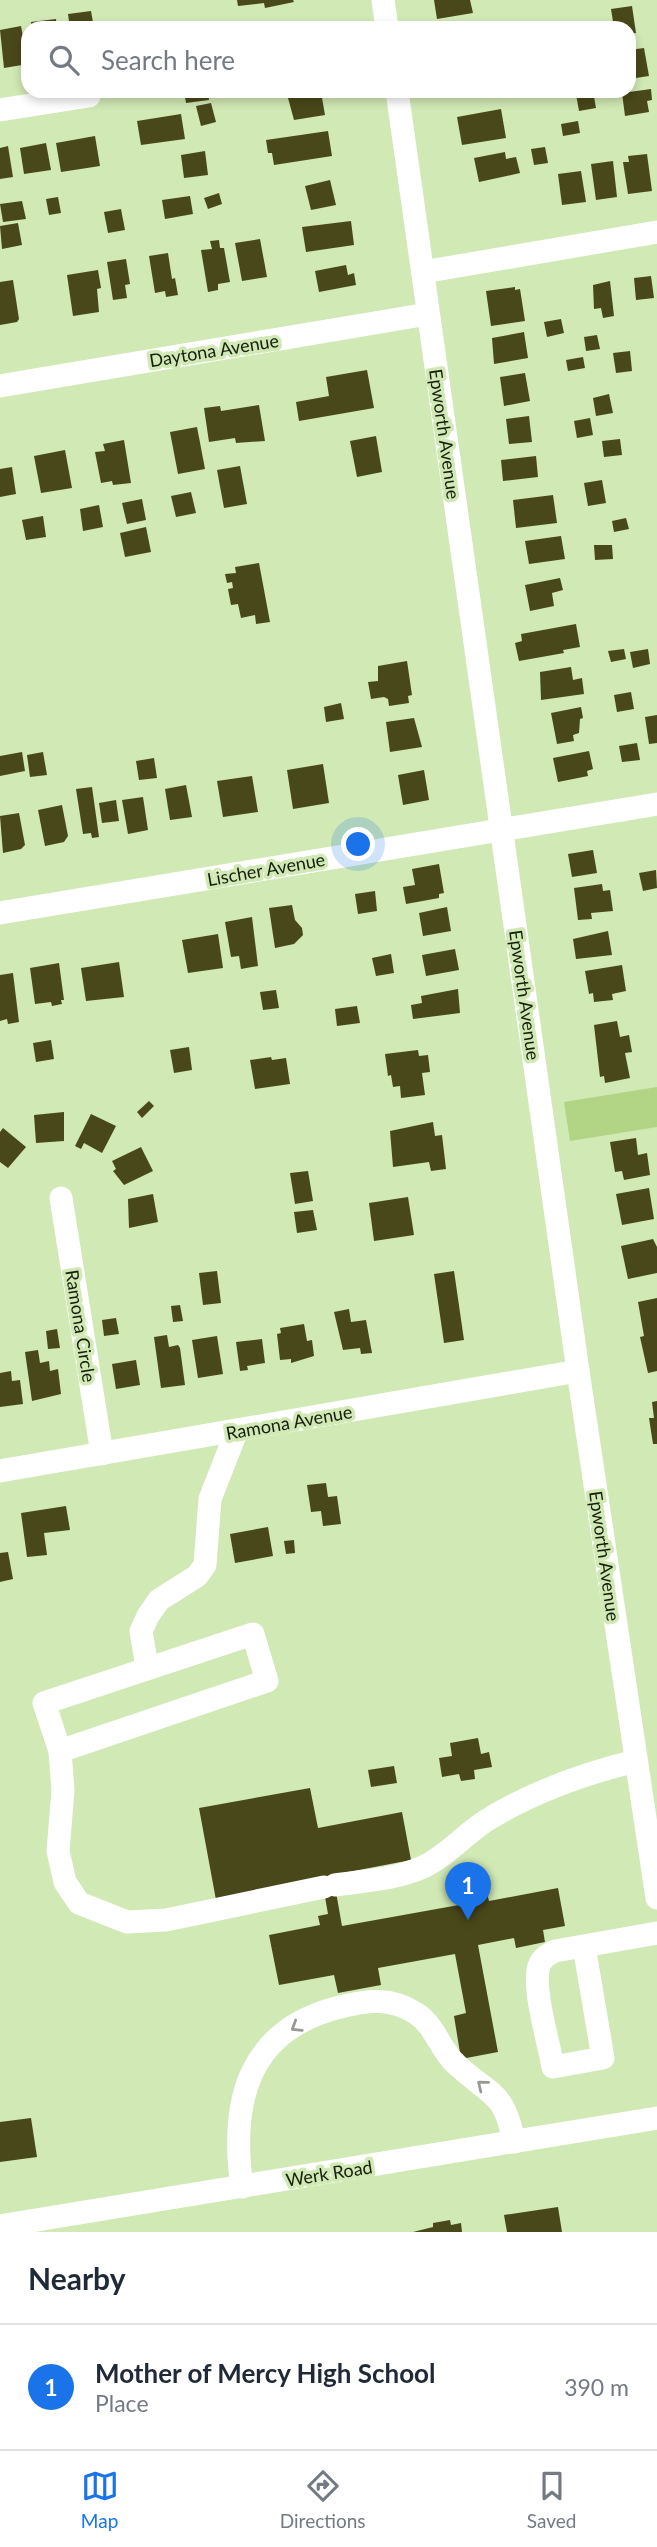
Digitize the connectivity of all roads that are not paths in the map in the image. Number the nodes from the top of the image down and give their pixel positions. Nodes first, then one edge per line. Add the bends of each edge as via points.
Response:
1 (383, 0) edge
2 (386, 21) edge
3 (76, 98) edge
4 (398, 98) edge
5 (0, 110) edge
6 (657, 232) edge
7 (423, 272) junction
8 (428, 314) junction
9 (0, 386) edge
10 (657, 804) edge
11 (501, 828) junction
12 (0, 913) edge
13 (61, 1198) dead end
14 (578, 1371) junction
15 (237, 1430) junction
16 (102, 1454) junction
17 (0, 1471) edge
18 (146, 1667) junction
19 (60, 1751) junction
20 (636, 1761) junction
21 (657, 1898) edge
22 (657, 1933) edge
23 (584, 1947) junction
24 (657, 2118) edge
25 (514, 2142) junction
26 (242, 2187) junction
27 (0, 2226) edge

1 - 2 street
3 - 5 street
4 - 7 street, Epworth Avenue
6 - 7 street
7 - 8 street, Epworth Avenue
8 - 9 street, Daytona Avenue
8 - 11 street, Epworth Avenue
10 - 11 street, Lischer Avenue
11 - 12 street, Lischer Avenue
11 - 14 street, Epworth Avenue
13 - 16 street, Ramona Circle
14 - 15 street, Ramona Avenue
14 - 20 street, Epworth Avenue
15 - 16 street, Ramona Avenue
15 - 18 street via 210,1499 205,1565 197,1576 159,1600 148,1616 141,1631
16 - 17 street, Ramona Avenue
18 - 19 street via 44,1703
18 - 19 street via 253,1634 267,1681
19 - 20 street via 63,1790 58,1851 65,1882 79,1903 127,1922 166,1920 409,1873 445,1854 493,1816 551,1787
20 - 21 street, Epworth Avenue
22 - 23 street
23 - 23 street via 555,1951 544,1957 538,1968 553,2067 603,2058
24 - 25 street, Werk Road
25 - 26 street, Werk Road
25 -> 26 street via 504,2105 453,2063 438,2035 418,2015 381,2000 358,2002 304,2021 261,2055 240,2106 236,2133
26 - 27 street, Werk Road

